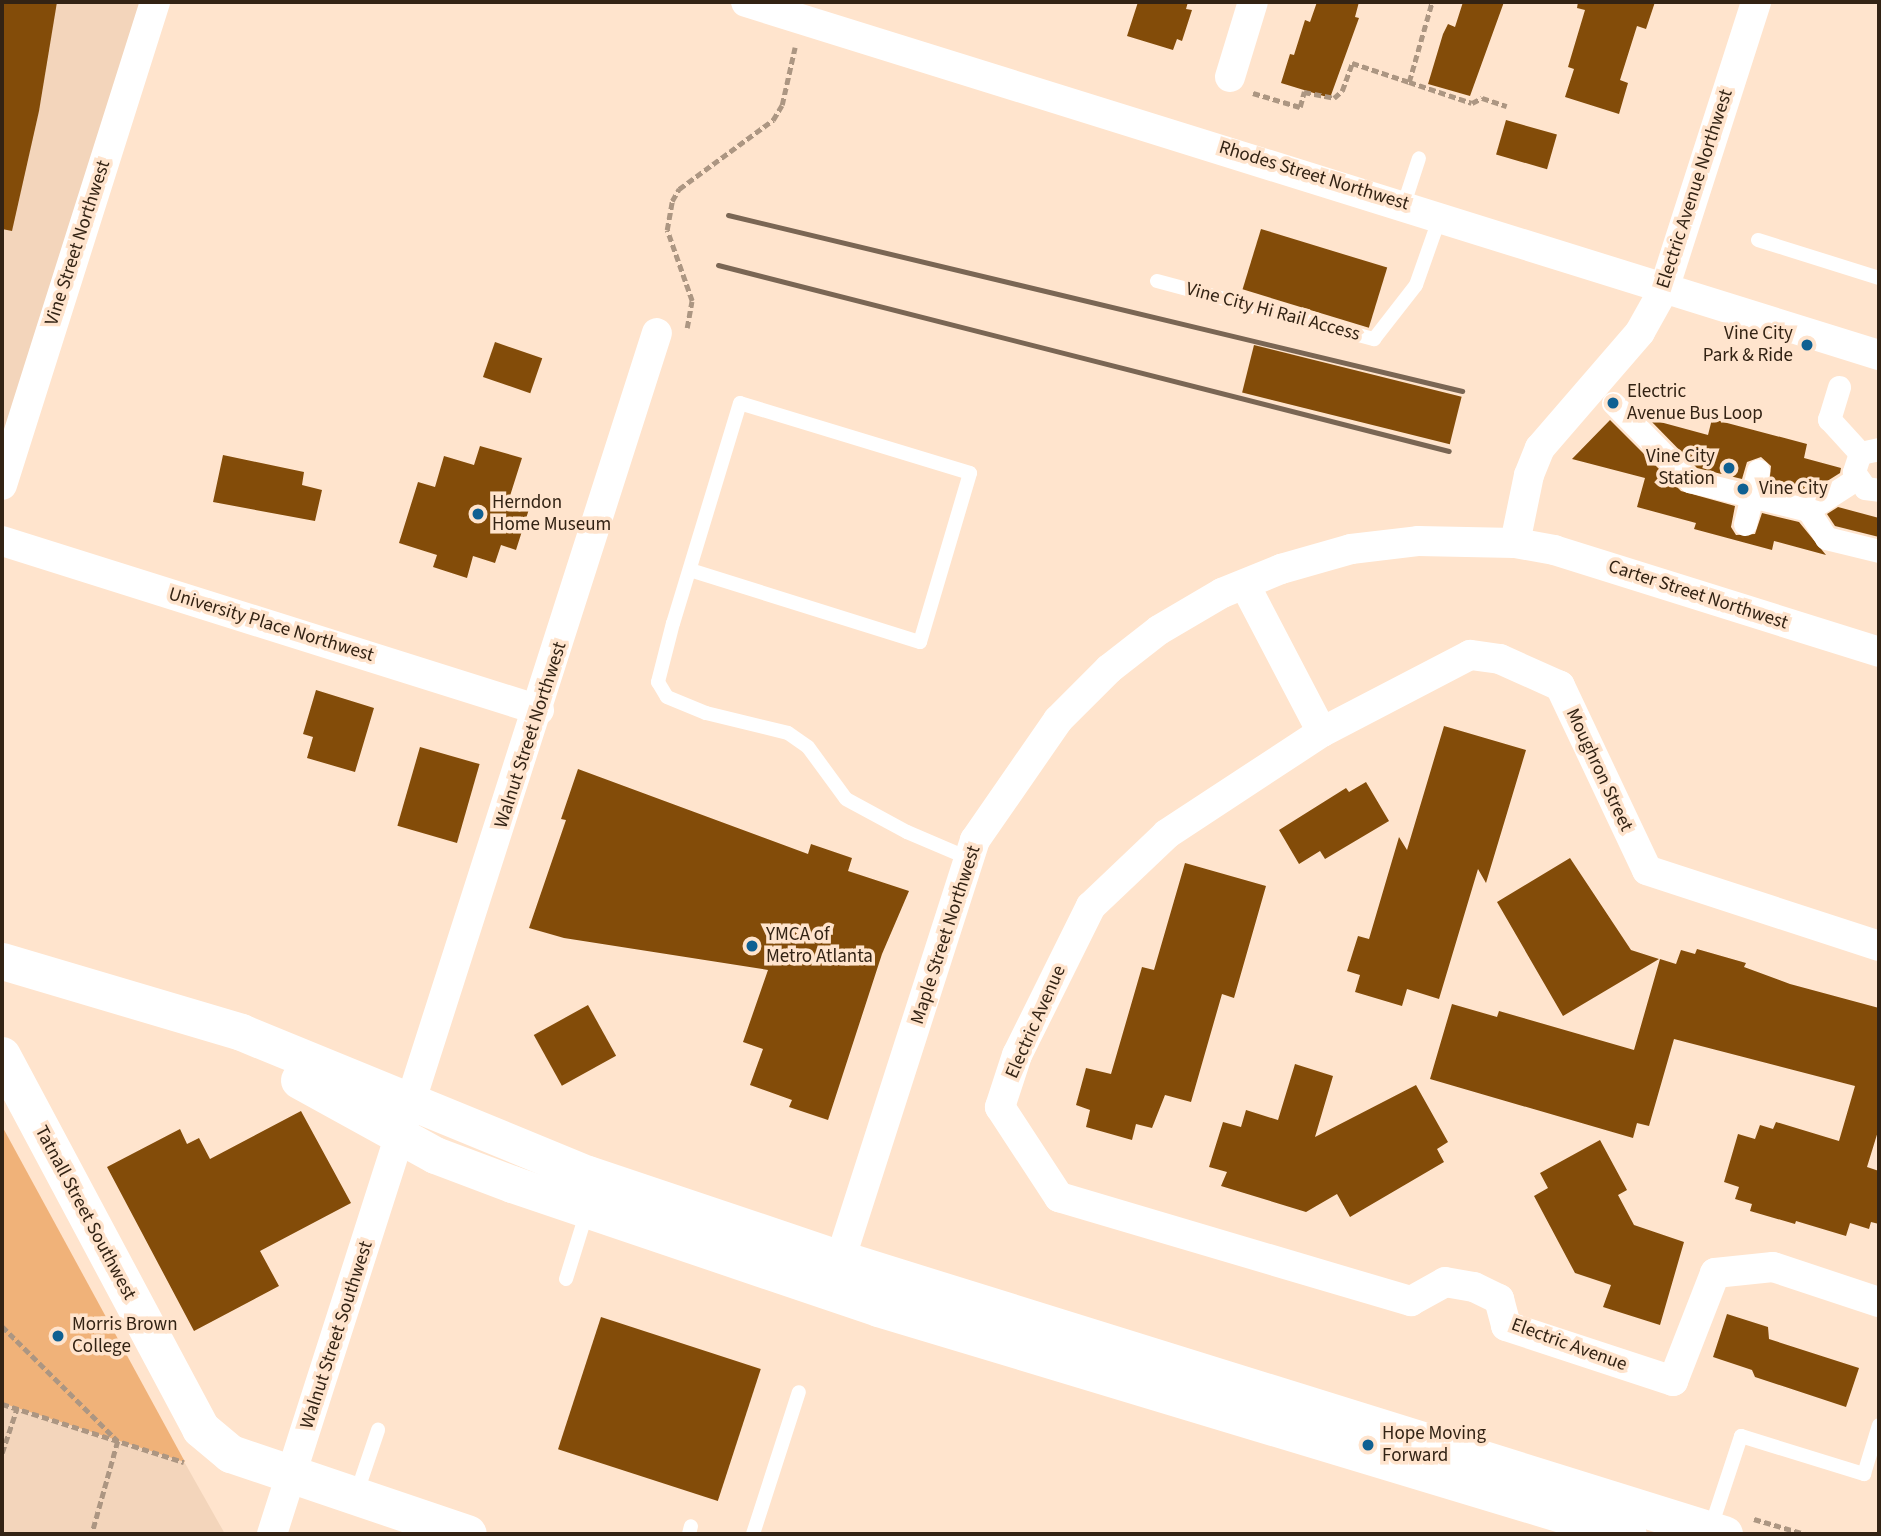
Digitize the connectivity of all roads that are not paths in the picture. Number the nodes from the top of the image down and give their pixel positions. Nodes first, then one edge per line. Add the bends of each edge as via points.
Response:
1 (155, 2) edge
2 (746, 2) edge
3 (1254, 2) edge
4 (1756, 2) edge
5 (803, 10) edge
6 (1230, 77) dead end
7 (1419, 158) dead end
8 (1404, 204) junction
9 (1440, 216) junction
10 (1758, 240) dead end
11 (1879, 278) edge
12 (1157, 281) dead end
13 (1664, 289) junction
14 (657, 333) road end
15 (1879, 355) edge
16 (1839, 387) dead end
17 (1613, 403) dead end
18 (1870, 451) edge
19 (1758, 471) dead end
20 (1856, 479) junction
21 (2, 485) edge
22 (1879, 490) edge
23 (1752, 496) junction
24 (1808, 510) junction
25 (1745, 524) dead end
26 (2, 541) edge
27 (1516, 543) junction
28 (1879, 551) edge
29 (690, 570) junction
30 (1245, 585) junction
31 (1879, 652) edge
32 (540, 710) junction
33 (1322, 732) junction
34 (968, 858) junction
35 (1879, 946) edge
36 (2, 961) edge
37 (2, 984) edge
38 (2, 1056) edge
39 (407, 1120) junction
40 (588, 1210) junction
41 (841, 1259) junction
42 (566, 1279) dead end
43 (829, 1293) junction
44 (1879, 1301) edge
45 (799, 1392) dead end
46 (1879, 1425) edge
47 (378, 1430) dead end
48 (290, 1476) junction
49 (355, 1497) junction
50 (1725, 1530) edge
51 (272, 1534) edge
52 (468, 1534) edge
53 (753, 1534) edge
54 (1628, 1534) edge

1 - 21 street, Vine Street Northwest
2 - 5 street, Rhodes Street Northwest
3 - 6 street
4 - 13 street, Electric Avenue Northwest
5 - 8 street, Rhodes Street Northwest
7 - 8 lane
8 - 9 street, Rhodes Street Northwest
9 - 12 lane, Vine City Hi Rail Access via 1416,285 1374,339
9 - 13 street, Rhodes Street Northwest
10 - 11 lane
13 - 15 street, Rhodes Street Northwest
13 - 27 street, Electric Avenue Northwest via 1640,332 1540,448 1529,475
14 - 32 street, Walnut Street Northwest
16 - 18 street via 1829,419
17 - 23 street via 1690,481
18 - 20 street via 1854,465
19 - 23 street
20 - 22 street via 1865,488
20 - 24 street
23 - 24 street
23 - 25 street
24 - 28 street via 1826,538
26 - 32 street, University Place Northwest
27 - 30 street, Maple Street Northwest via 1418,541 1351,550 1281,569
27 - 31 street, Carter Street Northwest via 1554,550
29 - 29 lane via 740,403 970,473 920,642
29 - 34 lane via 658,682 667,696 706,713 788,733 808,747 846,799
30 - 33 street
30 - 34 street, Maple Street Northwest via 1160,630 1109,668 1058,720
32 - 39 street, Walnut Street Northwest
33 - 35 street, Moughron Street via 1470,656 1500,659 1560,686 1647,870
33 - 44 street, Electric Avenue via 1167,834 1091,906 1017,1055 1000,1107 1059,1197 1411,1301 1445,1282 1474,1287 1499,1299 1506,1326 1673,1381 1715,1273 1773,1267
34 - 41 street, Maple Street Northwest
36 - 39 street via 241,1032
37 - 39 street via 247,1058
38 - 48 main road, Tatnall Street Southwest via 201,1429 231,1454
39 - 40 street via 435,1155
39 - 41 street via 588,1174
39 - 48 street, Walnut Street Southwest
40 - 42 lane
40 - 43 street
41 - 43 street, Maple Street Northwest
41 - 50 street
43 - 54 street
45 - 53 lane
46 - 50 lane via 1864,1474 1741,1436
47 - 49 lane
48 - 49 main road, Tatnall Street Southwest
48 - 51 street, Walnut Street Southwest
49 - 52 main road, Tatnall Street Southwest

